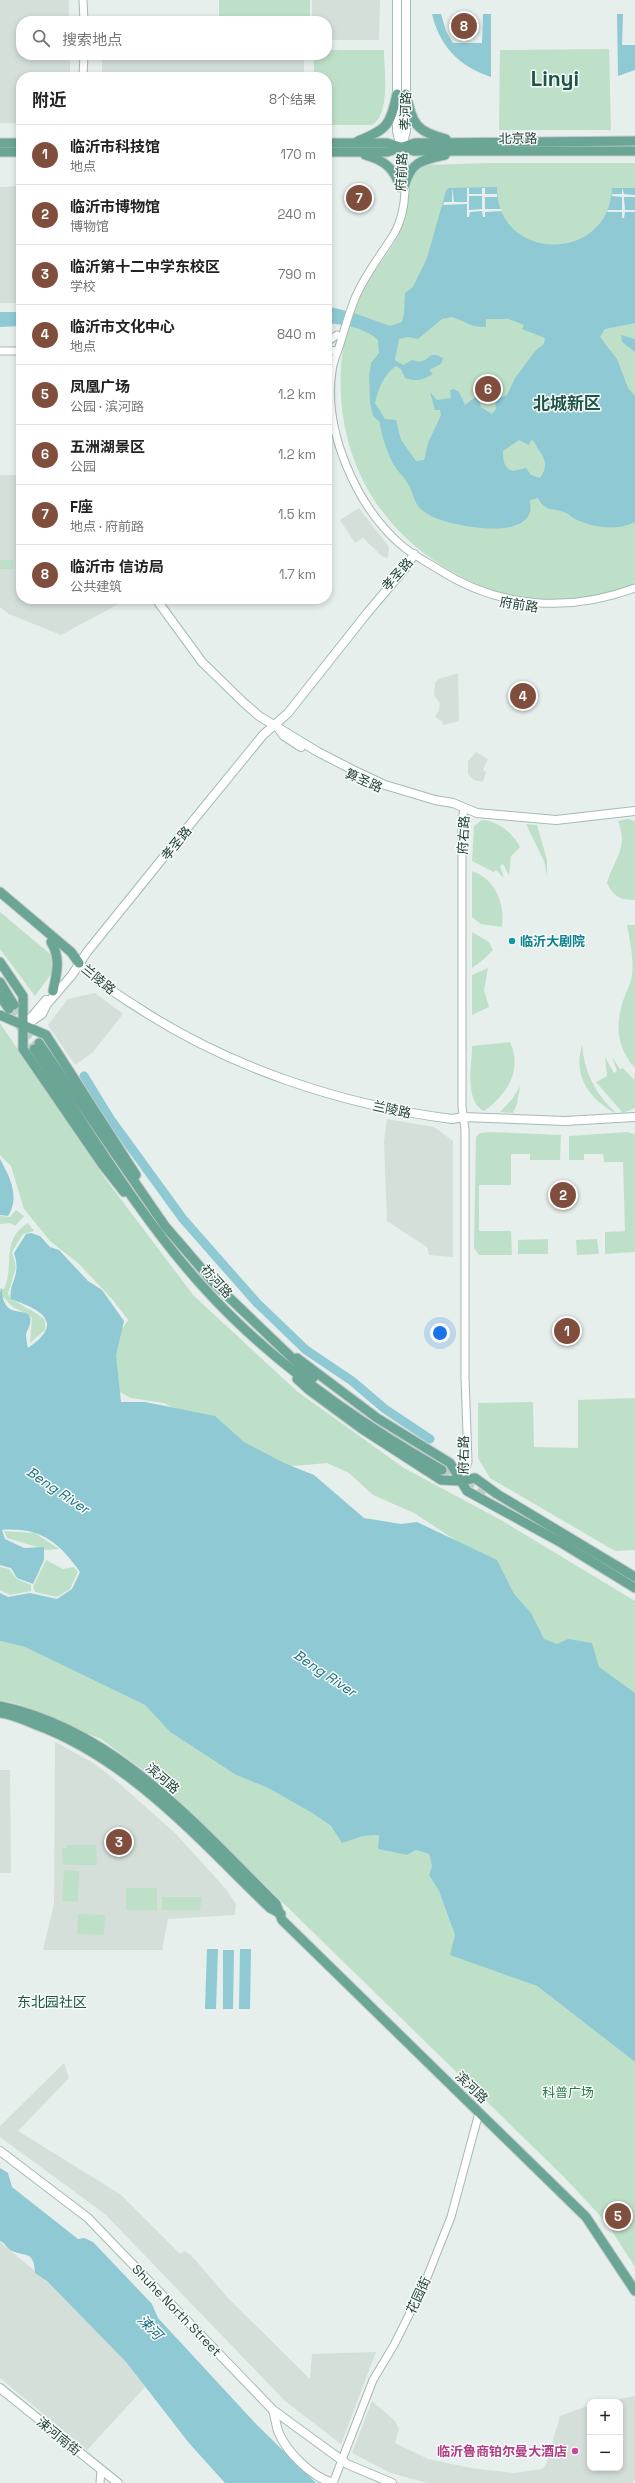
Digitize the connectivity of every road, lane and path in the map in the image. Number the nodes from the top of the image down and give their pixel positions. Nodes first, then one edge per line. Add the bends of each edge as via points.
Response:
1 (83, 0) edge
2 (88, 0) edge
3 (397, 0) edge
4 (406, 0) edge
5 (84, 16) edge
6 (88, 16) edge
7 (84, 60) edge
8 (88, 60) edge
9 (84, 72) edge
10 (88, 72) edge
11 (401, 94) junction
12 (635, 141) edge
13 (0, 143) edge
14 (16, 143) edge
15 (332, 144) edge
16 (354, 147) junction
17 (401, 147) junction
18 (460, 147) junction
19 (332, 151) edge
20 (635, 151) edge
21 (0, 152) edge
22 (16, 152) edge
23 (402, 187) junction
24 (339, 334) junction
25 (332, 339) edge
26 (0, 348) edge
27 (16, 348) edge
28 (332, 348) edge
29 (332, 350) edge
30 (0, 351) edge
31 (16, 351) edge
32 (337, 351) junction
33 (332, 371) joint
34 (414, 554) junction
35 (635, 588) edge
36 (635, 593) edge
37 (160, 604) edge
38 (166, 604) edge
39 (276, 726) junction
40 (635, 807) edge
41 (464, 809) junction
42 (635, 811) edge
43 (0, 892) edge
44 (0, 898) edge
45 (50, 942) junction
46 (0, 962) edge
47 (79, 963) junction
48 (0, 982) edge
49 (53, 991) junction
50 (0, 996) edge
51 (0, 1015) edge
52 (23, 1027) junction
53 (463, 1117) junction
54 (635, 1117) edge
55 (635, 1122) edge
56 (138, 1205) junction
57 (160, 1220) junction
58 (263, 1345) junction
59 (281, 1349) junction
60 (461, 1481) junction
61 (635, 1577) edge
62 (635, 1588) edge
63 (0, 1706) edge
64 (0, 1712) edge
65 (278, 1912) junction
66 (479, 2113) junction
67 (0, 2151) edge
68 (635, 2279) edge
69 (635, 2291) edge
70 (0, 2388) edge
71 (273, 2410) junction
72 (341, 2460) junction
73 (101, 2470) junction
74 (100, 2483) edge
75 (118, 2483) edge
76 (333, 2483) edge
77 (392, 2483) edge

1 - 5 street
2 - 6 street
3 - 11 main road, 孝河路
4 - 11 main road, 孝河路
7 - 9 street
8 - 10 street
11 - 16 main road via 391,120 384,129
11 - 17 main road, 孝河路 via 406,132
11 - 18 main road via 418,129
12 - 18 main road, 北京路
13 - 14 main road
15 - 16 main road, 北京路
16 - 17 main road, 北京路 via 387,143
16 - 19 main road, 北京路
16 - 23 main road via 387,164 396,174
17 - 18 main road, 北京路 via 415,143
17 - 23 street, 府前路 via 404,163
18 - 20 main road, 北京路
18 - 23 main road via 415,165
21 - 22 main road
23 - 24 street, 府前路 via 402,212 394,233 355,293
24 - 25 street
24 - 32 street, 府前路
26 - 27 street
28 - 32 street
29 - 32 street
30 - 31 street
32 - 33 street, 府前路
32 - 34 street, 府前路 via 337,407 348,458 373,506
33 - 34 street, 府前路 via 334,421 346,466 369,508 400,544
34 - 35 street, 府前路 via 451,578 471,587 494,596 528,603 574,603
34 - 36 street, 府前路 via 422,564 449,582 481,596 506,603 552,609 598,604
34 - 39 main road, 孝圣路 via 365,610
37 - 39 main road, 算圣路 via 189,644 222,682 260,716
38 - 39 main road, 算圣路 via 206,659
39 - 41 main road, 算圣路 via 284,736 315,756 357,778 416,800
39 - 47 main road, 孝圣路 via 263,735
40 - 41 main road, 算圣路 via 556,815
41 - 42 main road, 算圣路 via 477,813 556,820
41 - 53 street, 府右路
43 - 47 main road via 71,952
44 - 45 main road
45 - 47 main road
45 - 49 main road via 57,952 58,965
46 - 52 main road via 23,996
47 - 49 main road, 孝圣路
47 - 52 main road, 孝圣路 via 42,1014
47 - 53 main road, 兰陵路 via 100,982 145,1012 234,1060 362,1102 435,1117
48 - 50 main road via 12,1007
49 - 52 main road, 孝圣路
51 - 52 main road
52 - 56 main road via 23,1049 102,1164
52 - 57 main road via 46,1035 150,1197
53 - 54 main road, 兰陵路 via 565,1122
53 - 55 main road, 兰陵路 via 477,1123 553,1126
53 - 60 street, 府右路 via 468,1462
56 - 57 main road, 祊河路 via 37,1046
56 - 58 main road, 祊河路 via 205,1289
57 - 59 main road, 祊河路 via 214,1283
58 - 59 main road, 祊河路 via 375,1430 442,1469 352,1407 308,1374
58 - 60 main road via 309,1390 362,1429 441,1480
59 - 60 main road via 307,1364 377,1418 450,1463
60 - 61 main road via 475,1478 497,1494
60 - 62 main road via 467,1491 560,1542
63 - 65 main road, 滨河路 via 53,1723 90,1741 130,1766 157,1788 276,1904
64 - 65 main road, 滨河路 via 49,1730 110,1762 143,1787 270,1908
65 - 66 main road, 滨河路 via 282,1920
65 - 68 main road, 滨河路 via 589,2214
66 - 69 main road, 滨河路 via 586,2216
66 - 72 street, 花园街 via 450,2217 424,2285 394,2346 373,2380
67 - 71 main road, Shuhe North Street via 88,2218
70 - 73 main road, 涑河南街
71 - 72 main road
71 - 76 main road, Shuhe North Street via 279,2432 289,2450 316,2474
72 - 76 street, 花园街
72 - 77 main road
73 - 74 street
73 - 75 main road, 涑河南街

